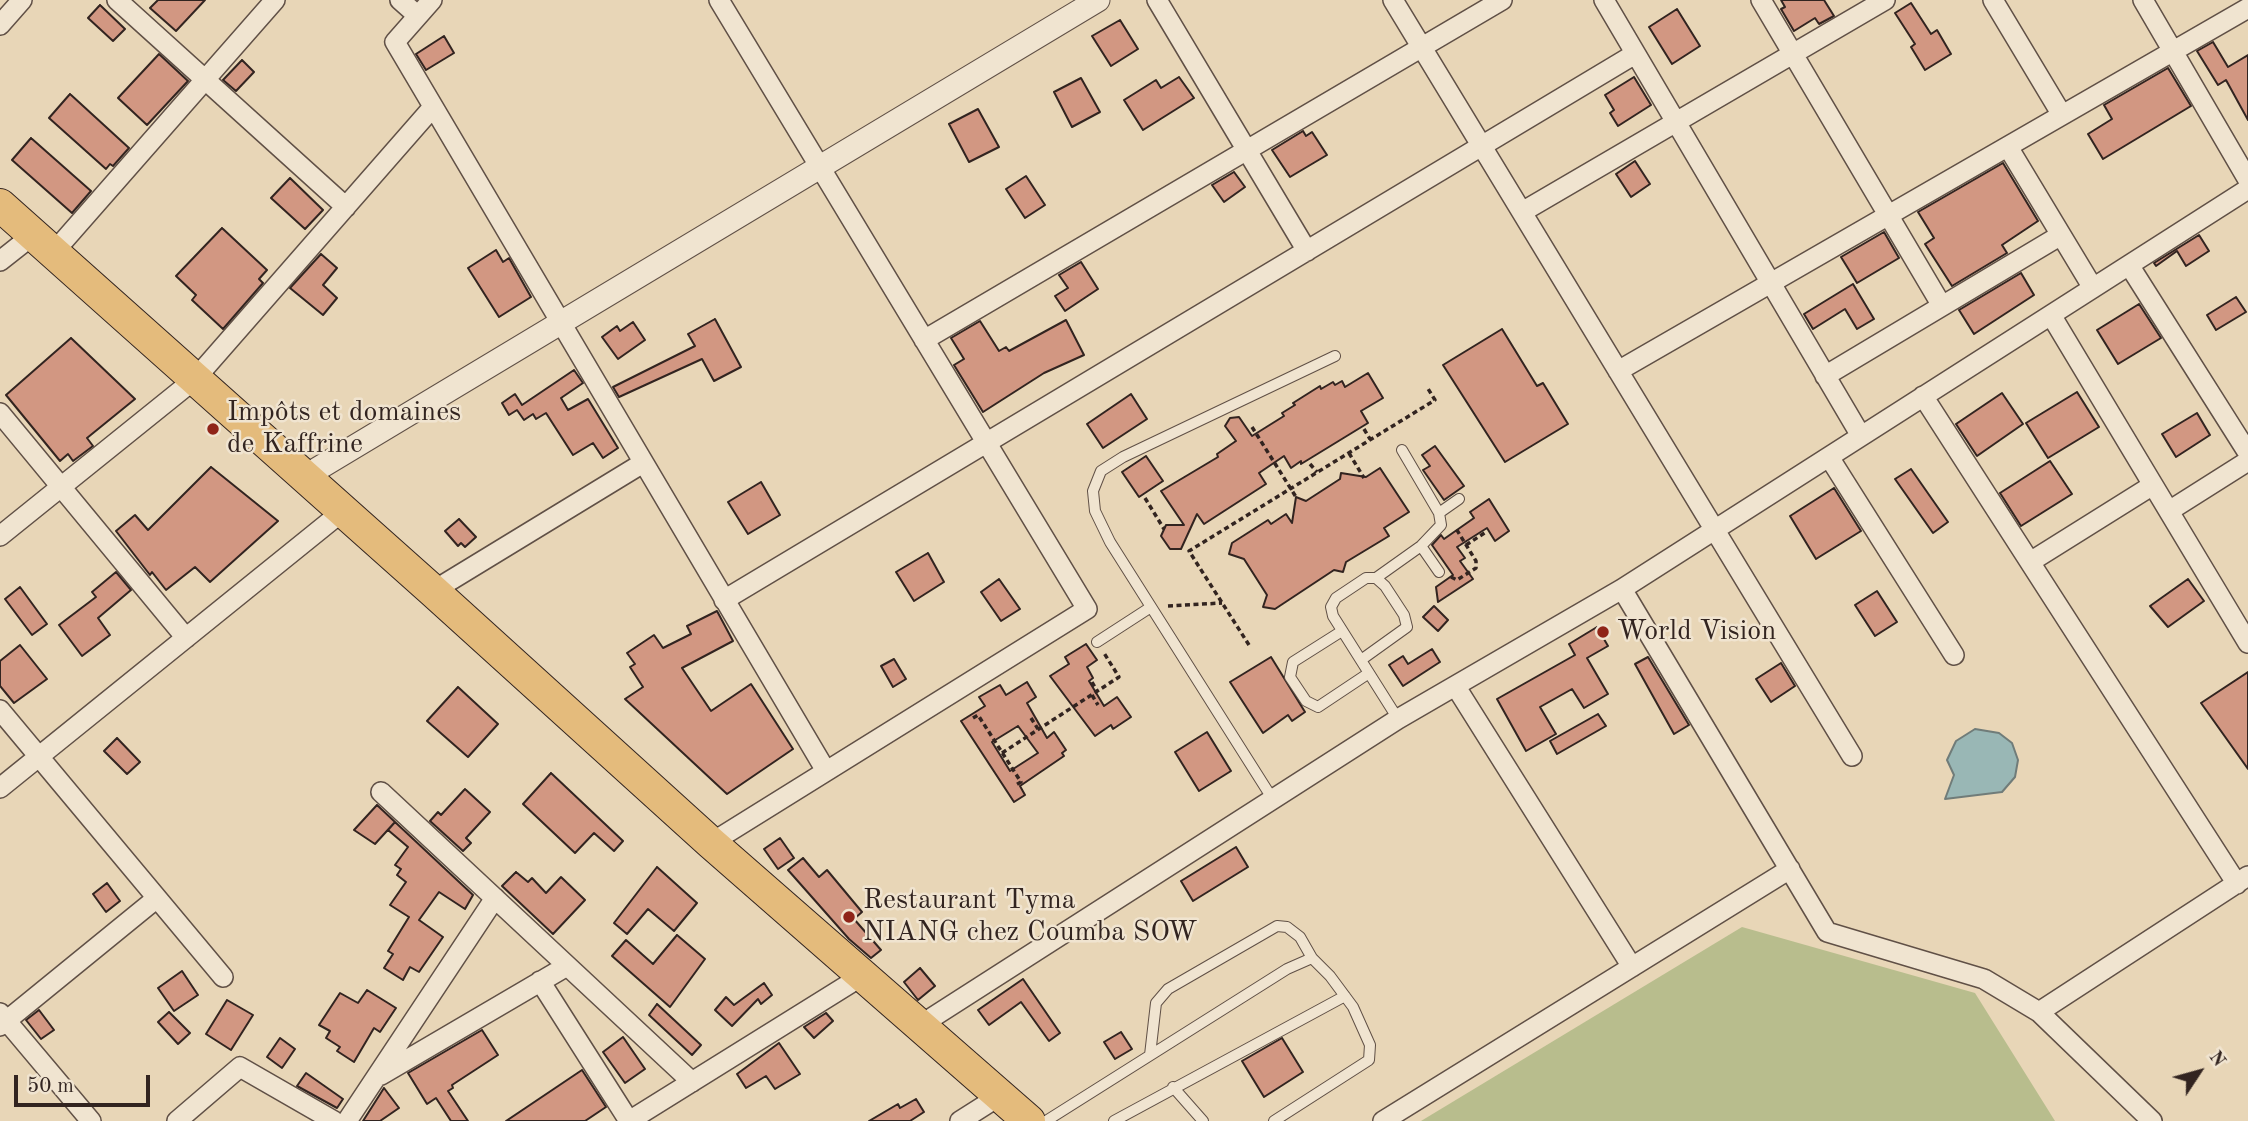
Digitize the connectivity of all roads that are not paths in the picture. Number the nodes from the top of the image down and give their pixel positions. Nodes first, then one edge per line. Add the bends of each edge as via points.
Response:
1 (22, 0) edge
2 (117, 0) edge
3 (275, 0) edge
4 (400, 0) edge
5 (432, 0) edge
6 (719, 0) edge
7 (1098, 0) edge
8 (1157, 0) edge
9 (1393, 0) edge
10 (1503, 0) edge
11 (1604, 0) edge
12 (1761, 0) edge
13 (1885, 0) edge
14 (1993, 0) edge
15 (2143, 0) edge
16 (2248, 8) edge
17 (418, 16) junction
18 (0, 25) edge
19 (1422, 47) junction
20 (2173, 51) junction
21 (1636, 54) junction
22 (1793, 54) junction
23 (205, 80) junction
24 (433, 107) junction
25 (2062, 116) junction
26 (1676, 122) junction
27 (1482, 146) junction
28 (2008, 147) junction
29 (1247, 150) junction
30 (820, 166) junction
31 (2248, 180) edge
32 (2248, 189) edge
33 (0, 205) edge
34 (346, 207) junction
35 (1522, 212) junction
36 (1889, 215) junction
37 (2061, 235) junction
38 (43, 244) junction
39 (1307, 251) junction
40 (0, 261) edge
41 (2129, 265) junction
42 (1771, 283) junction
43 (2093, 288) junction
44 (1942, 306) junction
45 (2051, 314) junction
46 (560, 322) junction
47 (924, 340) junction
48 (1335, 356) dead end
49 (1618, 371) junction
50 (1825, 376) junction
51 (194, 379) junction
52 (1923, 396) junction
53 (0, 413) edge
54 (1861, 436) junction
55 (986, 443) junction
56 (1402, 450) dead end
57 (2248, 453) edge
58 (1829, 457) junction
59 (2248, 461) edge
60 (643, 463) junction
61 (304, 477) junction
62 (2153, 485) junction
63 (61, 487) junction
64 (1459, 499) dead end
65 (343, 511) junction
66 (2169, 511) junction
67 (1442, 512) junction
68 (1714, 530) junction
69 (0, 536) edge
70 (1422, 546) junction
71 (2030, 562) junction
72 (1439, 572) road end
73 (1376, 578) junction
74 (1622, 589) junction
75 (433, 590) junction
76 (724, 600) junction
77 (1152, 607) junction
78 (1342, 631) junction
79 (186, 638) junction
80 (1097, 642) road end
81 (2248, 643) edge
82 (1954, 655) dead end
83 (1361, 660) junction
84 (1369, 673) junction
85 (1456, 687) junction
86 (0, 710) edge
87 (1398, 719) junction
88 (1852, 756) dead end
89 (39, 757) junction
90 (826, 771) junction
91 (0, 788) edge
92 (381, 792) dead end
93 (1272, 798) junction
94 (711, 842) junction
95 (1790, 869) junction
96 (2242, 880) edge
97 (157, 898) junction
98 (495, 898) junction
99 (1312, 958) junction
100 (567, 966) junction
101 (1632, 967) junction
102 (862, 975) junction
103 (223, 977) dead end
104 (540, 981) junction
105 (1345, 996) junction
106 (2039, 1013) junction
107 (2, 1020) edge
108 (919, 1026) junction
109 (1150, 1055) junction
110 (376, 1078) junction
111 (692, 1082) junction
112 (1173, 1087) junction
113 (1001, 1095) junction
114 (91, 1121) edge
115 (177, 1121) edge
116 (334, 1121) edge
117 (347, 1121) edge
118 (629, 1121) edge
119 (960, 1121) edge
120 (1029, 1121) edge
121 (1046, 1121) edge
122 (1114, 1121) edge
123 (1203, 1121) edge
124 (1273, 1121) edge
125 (1383, 1121) edge
126 (2152, 1121) edge

1 - 18 street
2 - 23 street
3 - 23 street
4 - 17 street
5 - 17 street
6 - 30 street
7 - 30 street
8 - 29 street
9 - 19 street
10 - 19 street
11 - 21 street
12 - 22 street
13 - 22 street
14 - 25 street
15 - 20 street
16 - 20 street
17 - 24 street via 395,42
19 - 27 street
19 - 29 street
20 - 25 street
20 - 31 street
21 - 26 street
21 - 27 street
22 - 26 street
22 - 36 street
23 - 34 street
23 - 38 street
24 - 34 street
24 - 46 street
25 - 28 street
26 - 35 street
26 - 42 street
27 - 35 street
27 - 39 street
28 - 36 street
28 - 37 street
29 - 39 street
29 - 47 street
30 - 46 street
30 - 47 street
32 - 41 street
33 - 38 highway
34 - 51 street
35 - 49 street
36 - 42 street
36 - 44 street
37 - 43 street
37 - 44 street
38 - 40 street
38 - 51 highway
39 - 55 street
41 - 43 street
41 - 57 street
42 - 49 street
42 - 50 street
43 - 45 street
44 - 50 street
45 - 52 street
45 - 62 street
46 - 60 street
46 - 61 street
47 - 55 street
48 - 77 lane via 1101,471 1093,491 1095,511
49 - 68 street
50 - 54 street
51 - 61 highway
51 - 63 street
52 - 54 street
52 - 71 street
53 - 63 street
54 - 58 street
55 - 76 street
55 - 90 street via 1087,609
56 - 67 lane
58 - 68 street
58 - 82 street
59 - 66 street
60 - 75 street
60 - 76 street
61 - 65 highway
62 - 66 street
62 - 71 street
63 - 69 street
63 - 79 street
64 - 67 lane
65 - 75 highway
65 - 79 street
66 - 81 street
67 - 70 lane via 1441,525
68 - 74 street
68 - 88 street
70 - 72 lane
70 - 73 lane
71 - 96 street
73 - 78 lane via 1366,578 1336,598 1331,607
73 - 83 lane via 1407,627
74 - 85 street
74 - 95 street
75 - 94 highway
76 - 90 street
77 - 80 lane
77 - 93 lane
78 - 83 lane
78 - 84 lane via 1293,662 1290,677 1306,701 1318,707
79 - 89 street
83 - 84 lane
84 - 87 lane
85 - 87 street
85 - 101 street
86 - 89 street
87 - 93 street
89 - 91 street
89 - 97 street
90 - 94 street
92 - 98 street
93 - 108 street
94 - 102 highway
95 - 101 street
95 - 106 street via 1827,932 1984,979
96 - 106 street
97 - 103 street
97 - 107 street
98 - 100 street
98 - 110 street
99 - 105 lane
99 - 109 lane
99 - 109 lane via 1300,937 1277,926 1168,989 1156,1003
100 - 104 street
100 - 111 street
101 - 125 street
102 - 108 highway
102 - 111 street
104 - 110 street
104 - 118 street
105 - 112 lane
105 - 124 lane via 1370,1045 1369,1059
106 - 126 street
107 - 114 street
108 - 113 highway
109 - 121 lane
110 - 117 street
111 - 118 street
112 - 122 lane
112 - 123 lane
113 - 119 street
113 - 120 highway
115 - 116 street via 240,1067

